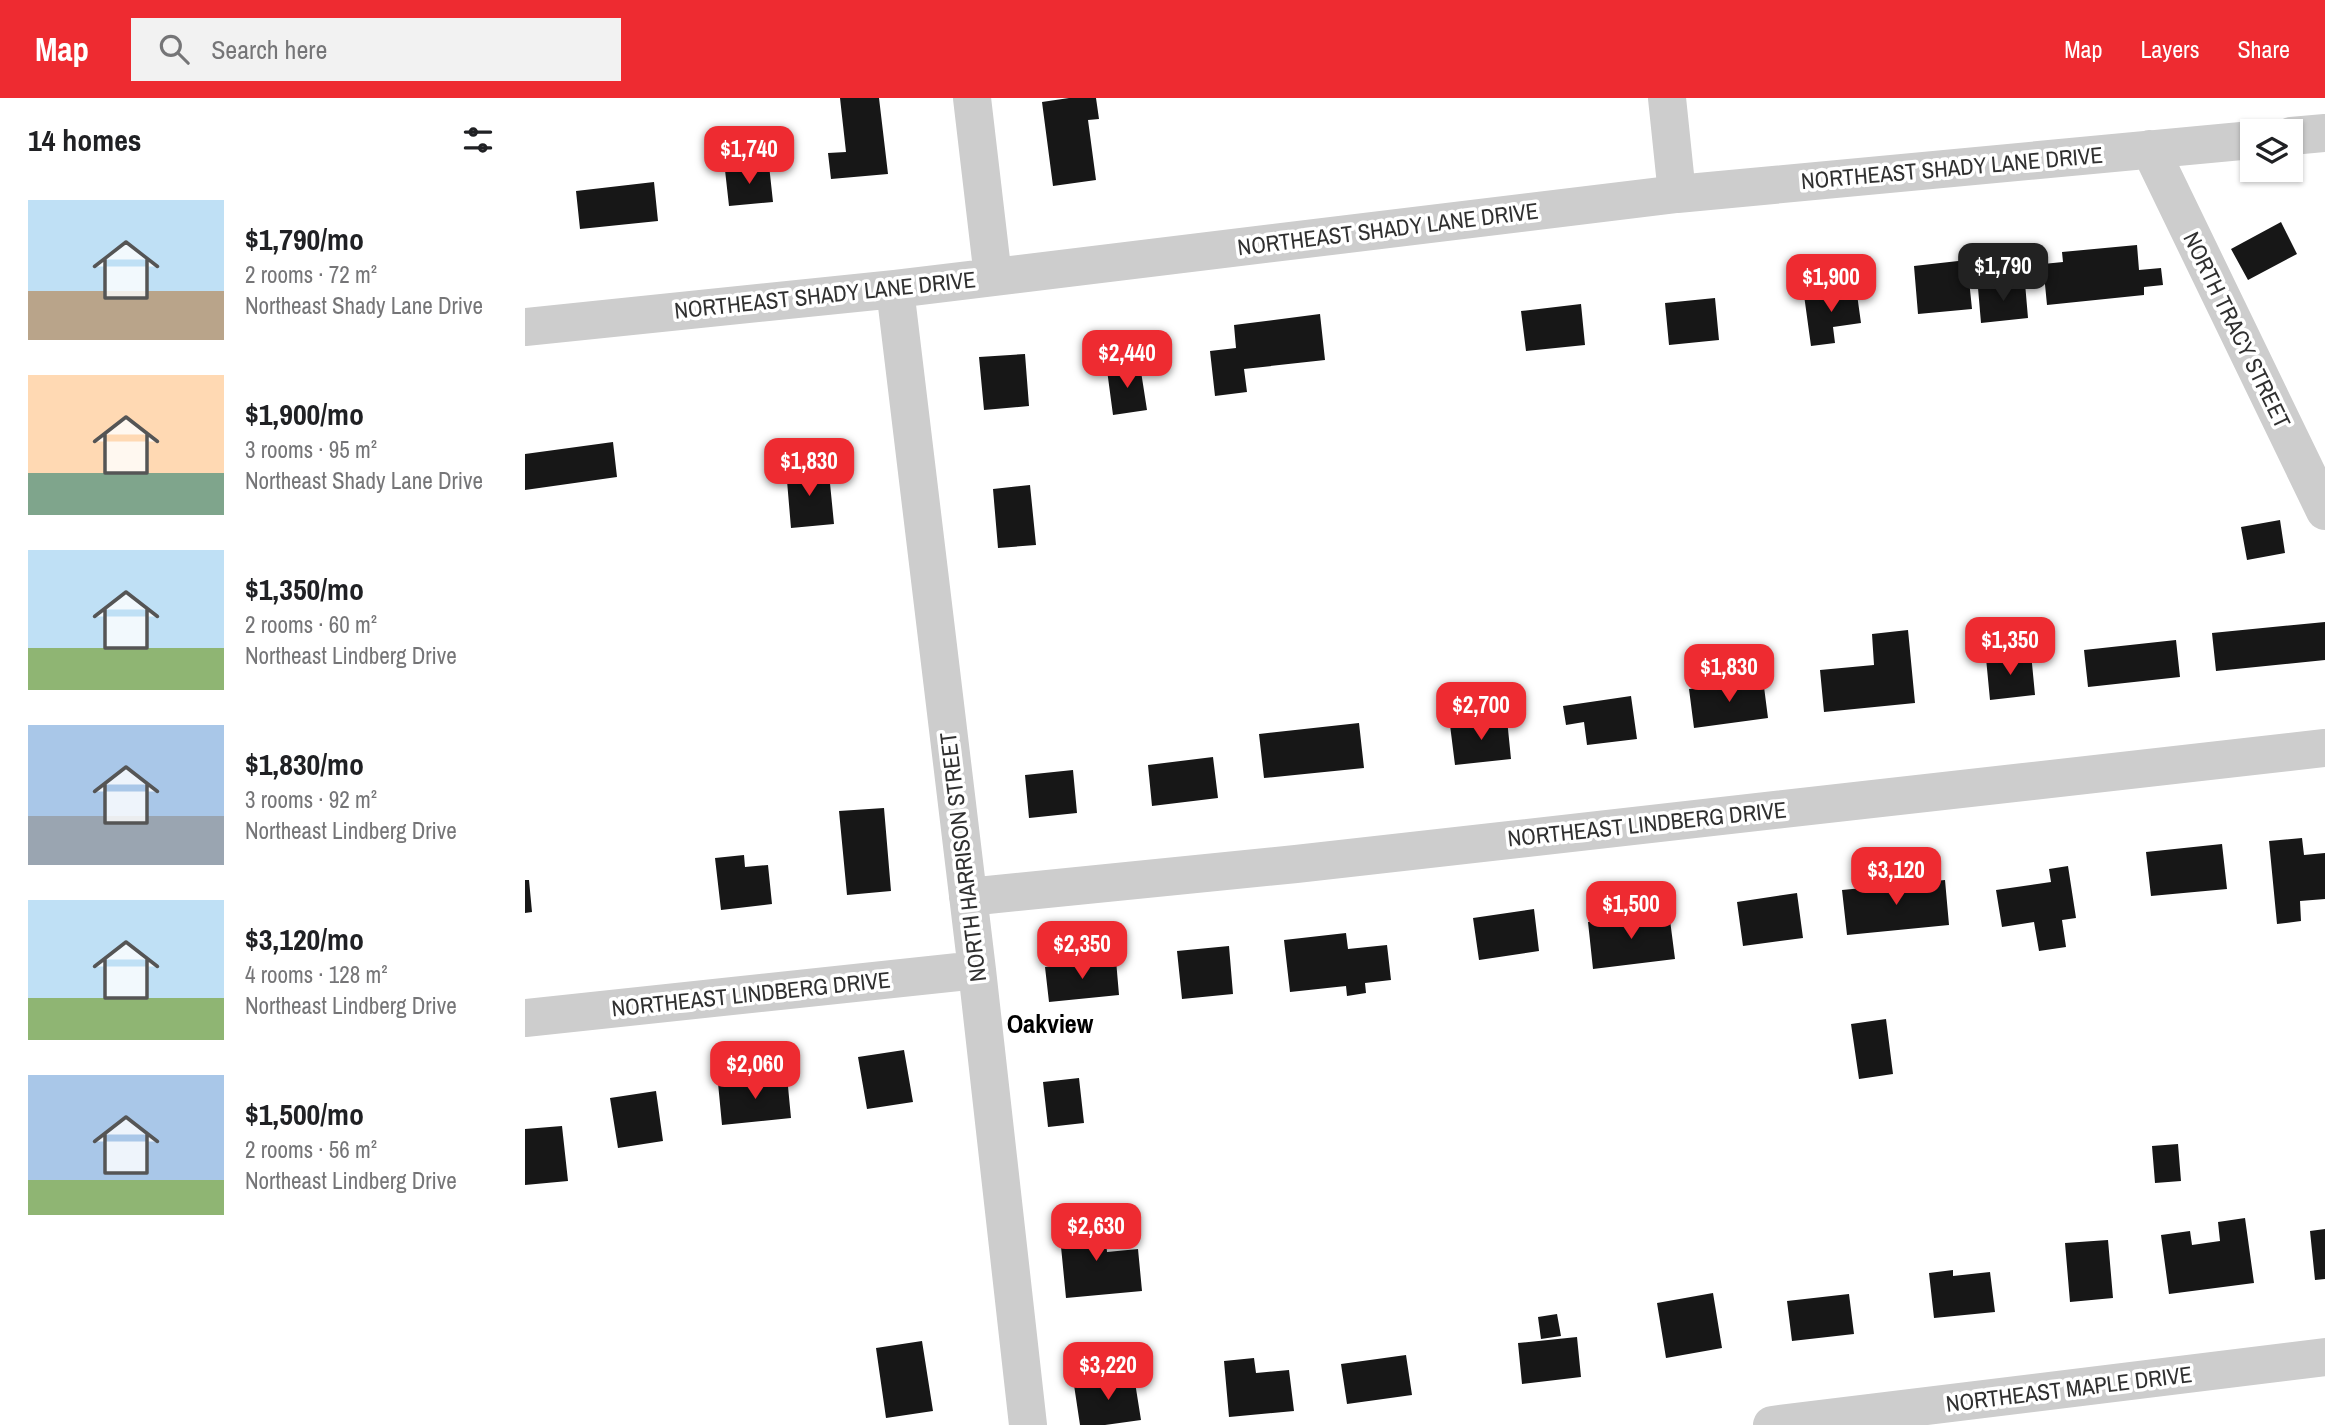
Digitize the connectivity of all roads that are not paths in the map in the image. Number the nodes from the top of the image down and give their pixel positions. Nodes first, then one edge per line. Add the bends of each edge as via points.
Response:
1 (972, 98) edge
2 (1667, 98) edge
3 (2325, 133) edge
4 (2303, 135) edge
5 (2240, 141) edge
6 (2150, 149) junction
7 (1677, 194) junction
8 (993, 277) junction
9 (895, 289) junction
10 (525, 327) edge
11 (2325, 511) edge
12 (2325, 748) edge
13 (968, 897) junction
14 (977, 970) junction
15 (525, 1018) edge
16 (2325, 1357) edge
17 (1028, 1425) edge
18 (1772, 1425) edge

1 - 8 street
2 - 7 street
3 - 4 street
5 - 6 street, NORTHEAST SHADY LANE DRIVE
6 - 7 street, NORTHEAST SHADY LANE DRIVE
6 - 11 street, NORTH TRACY STREET
7 - 8 street, NORTHEAST SHADY LANE DRIVE
8 - 9 street, NORTHEAST SHADY LANE DRIVE
9 - 10 street, NORTHEAST SHADY LANE DRIVE
9 - 13 street, NORTH HARRISON STREET
12 - 13 street, NORTHEAST LINDBERG DRIVE
13 - 14 street, NORTH HARRISON STREET
14 - 15 street, NORTHEAST LINDBERG DRIVE
14 - 17 street, NORTH HARRISON STREET
16 - 18 street, NORTHEAST MAPLE DRIVE

